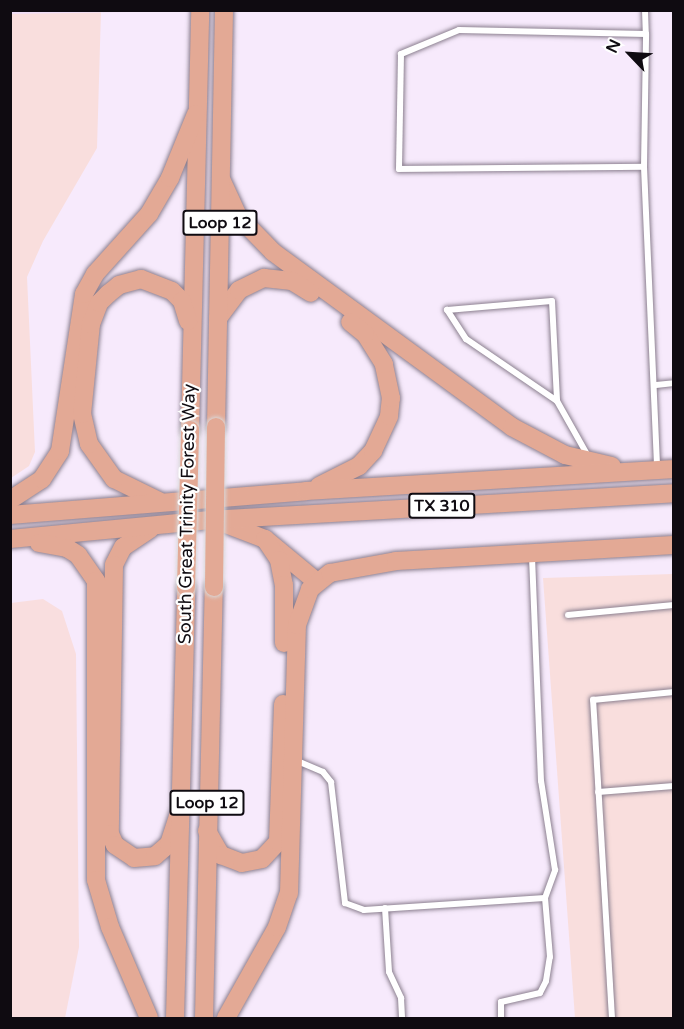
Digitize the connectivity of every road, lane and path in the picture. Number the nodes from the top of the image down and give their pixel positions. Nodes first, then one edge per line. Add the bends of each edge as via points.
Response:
1 (645, 10) edge
2 (200, 15) edge
3 (224, 15) edge
4 (646, 34) junction
5 (196, 114) junction
6 (644, 167) junction
7 (221, 179) junction
8 (218, 319) junction
9 (190, 326) junction
10 (674, 383) edge
11 (656, 385) junction
12 (557, 401) junction
13 (591, 462) junction
14 (661, 470) edge
15 (306, 491) junction
16 (674, 493) edge
17 (10, 500) edge
18 (167, 503) junction
19 (10, 515) edge
20 (210, 520) junction
21 (155, 526) junction
22 (12, 539) edge
23 (265, 539) junction
24 (674, 545) edge
25 (532, 553) junction
26 (313, 578) junction
27 (674, 605) edge
28 (285, 613) junction
29 (568, 615) dead end
30 (674, 692) edge
31 (295, 760) junction
32 (674, 786) edge
33 (598, 792) junction
34 (180, 810) junction
35 (207, 830) junction
36 (545, 898) junction
37 (385, 909) junction
38 (149, 1018) edge
39 (175, 1018) edge
40 (204, 1018) edge
41 (226, 1018) edge
42 (402, 1018) edge
43 (501, 1018) edge
44 (612, 1018) edge

1 - 4 lane
2 - 5 main road, South Great Trinity Forest Way / Loop 12
3 - 7 main road, South Great Trinity Forest Way / Loop 12
4 - 6 lane
4 - 6 lane via 459,30 401,54 399,169
5 - 9 main road, South Great Trinity Forest Way / Loop 12
5 - 17 main road via 170,178 149,214 87,288 60,451 42,479
6 - 11 lane
7 - 8 main road, South Great Trinity Forest Way / Loop 12
7 - 13 main road via 238,216 273,252 512,427 565,455
8 - 15 main road via 226,304 252,282 264,278 292,281 365,334 384,364 390,388 389,416 373,451 359,466
8 - 35 main road, South Great Trinity Forest Way / Loop 12, bridge
9 - 18 main road via 182,302 172,291 141,279 119,285 108,294 99,303 92,324 82,414 88,444 114,479 141,495
9 - 34 main road, South Great Trinity Forest Way / Loop 12, bridge
10 - 11 lane
11 - 14 lane
12 - 12 lane via 552,301 447,310 466,339
12 - 13 lane
13 - 14 main road
14 - 15 main road, TX 310
15 - 18 main road, TX 310
16 - 20 main road, TX 310
18 - 19 main road, TX 310
20 - 21 main road, TX 310
20 - 23 main road
21 - 22 main road, TX 310
21 - 34 main road via 131,539 114,565 110,834 115,845 134,858 155,856 169,844
22 - 38 main road via 67,548 90,567 96,581 96,880 110,927
23 - 26 main road
23 - 28 main road via 279,560
24 - 25 main road
25 - 26 main road via 396,561
25 - 36 lane via 541,781 555,870
26 - 28 main road via 294,592
26 - 31 main road via 297,625
27 - 29 lane
28 - 35 main road via 278,842 262,859 242,863 221,855
30 - 33 lane via 592,700
31 - 37 lane via 323,772 331,782 345,903 364,910
31 - 41 main road via 290,893 277,927
32 - 33 lane
33 - 44 lane
34 - 39 main road, South Great Trinity Forest Way / Loop 12
35 - 40 main road, South Great Trinity Forest Way / Loop 12
36 - 37 lane
36 - 43 lane via 550,957 546,981 540,993 501,1002
37 - 42 lane via 389,972 401,999

